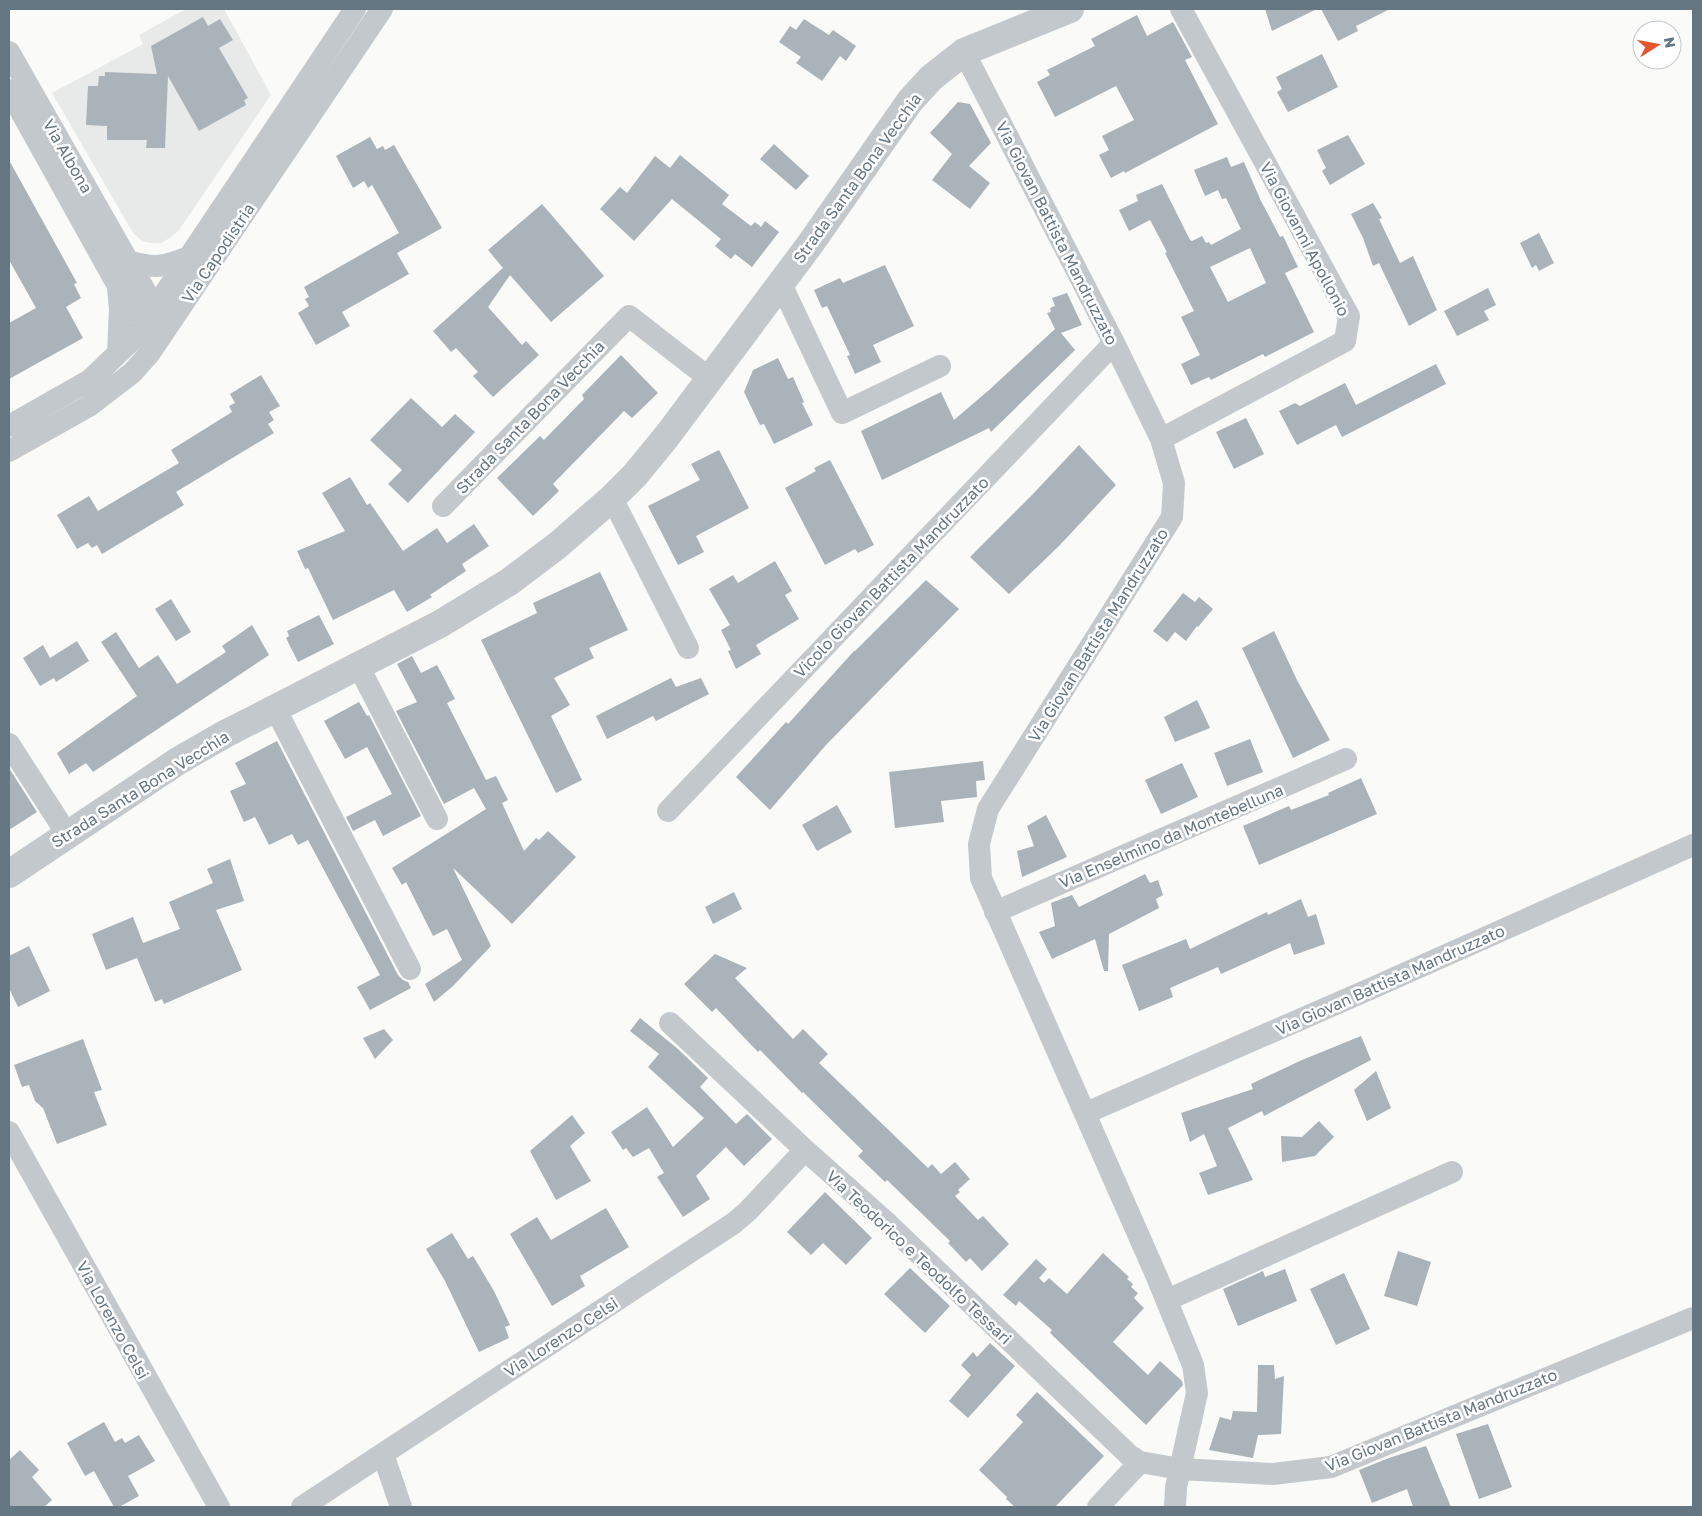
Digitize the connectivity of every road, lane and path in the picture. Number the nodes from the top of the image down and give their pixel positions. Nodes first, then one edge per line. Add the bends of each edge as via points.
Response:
1 (355, 9) edge
2 (382, 9) edge
3 (1070, 9) edge
4 (1181, 9) edge
5 (9, 52) edge
6 (964, 52) junction
7 (9, 90) edge
8 (189, 257) junction
9 (128, 261) junction
10 (781, 284) junction
11 (118, 285) junction
12 (155, 321) junction
13 (1114, 344) junction
14 (118, 353) junction
15 (940, 366) dead end
16 (710, 379) junction
17 (9, 426) edge
18 (1162, 438) junction
19 (9, 451) edge
20 (612, 498) junction
21 (443, 506) dead end
22 (688, 648) dead end
23 (359, 666) junction
24 (275, 708) junction
25 (9, 744) edge
26 (1346, 760) dead end
27 (668, 811) dead end
28 (437, 819) dead end
29 (67, 834) junction
30 (1693, 845) edge
31 (9, 874) edge
32 (995, 912) junction
33 (410, 969) dead end
34 (670, 1023) dead end
35 (1086, 1113) junction
36 (9, 1132) edge
37 (805, 1150) junction
38 (1452, 1172) dead end
39 (1167, 1300) junction
40 (1693, 1318) edge
41 (383, 1454) junction
42 (1140, 1462) junction
43 (1180, 1468) junction
44 (219, 1507) edge
45 (302, 1507) edge
46 (401, 1507) edge
47 (1098, 1507) edge
48 (1175, 1507) edge

1 - 8 street, Via Capodistria
2 - 12 street, Via Capodistria
3 - 6 street, Strada Santa Bona Vecchia
4 - 18 street, Via Giovanni Apollonio via 1350,316 1345,340
5 - 9 street, Via Albona
6 - 10 street, Strada Santa Bona Vecchia via 936,74 910,101
6 - 13 street, Via Giovan Battista Mandruzzato
7 - 11 street, Via Albona
8 - 9 street via 158,267
8 - 12 street, Via Capodistria
9 - 12 street, Via Albona
10 - 15 street via 842,413
10 - 16 street, Strada Santa Bona Vecchia
11 - 12 street, Via Albona via 128,304
11 - 14 street, Via Albona
12 - 14 street, Via Capodistria
12 - 19 street, Via Capodistria via 149,354 132,373 90,406
13 - 18 street, Via Giovan Battista Mandruzzato
13 - 27 street, Vicolo Giovan Battista Mandruzzato
14 - 17 street, Via Capodistria via 90,380
16 - 20 street, Strada Santa Bona Vecchia via 635,475
16 - 21 street, Strada Santa Bona Vecchia via 629,316
18 - 32 street, Via Giovan Battista Mandruzzato via 1174,482 1172,517 988,810 979,844 981,878
20 - 22 street
20 - 23 street, Strada Santa Bona Vecchia via 509,582 440,624
23 - 24 street, Strada Santa Bona Vecchia
23 - 28 street
24 - 29 street, Strada Santa Bona Vecchia via 178,761
24 - 33 street
25 - 29 street
26 - 32 street, Via Enselmino da Montebelluna
29 - 31 street, Strada Santa Bona Vecchia
30 - 35 street, Via Giovan Battista Mandruzzato
32 - 35 street, Via Giovan Battista Mandruzzato
34 - 37 street, Via Teodorico e Teodolfo Tessari
35 - 39 street, Via Giovan Battista Mandruzzato
36 - 44 street, Via Lorenzo Celsi
37 - 41 street, Via Lorenzo Celsi via 734,1223
37 - 42 street, Via Teodorico e Teodolfo Tessari via 886,1222
38 - 39 street
39 - 43 street, Via Giovan Battista Mandruzzato via 1193,1365 1197,1393
40 - 43 street, Via Giovan Battista Mandruzzato via 1331,1468 1273,1474
41 - 45 street, Via Lorenzo Celsi
41 - 46 street
42 - 43 street, Via Teodorico e Teodolfo Tessari
42 - 47 street
43 - 48 street, Via Giovan Battista Mandruzzato

